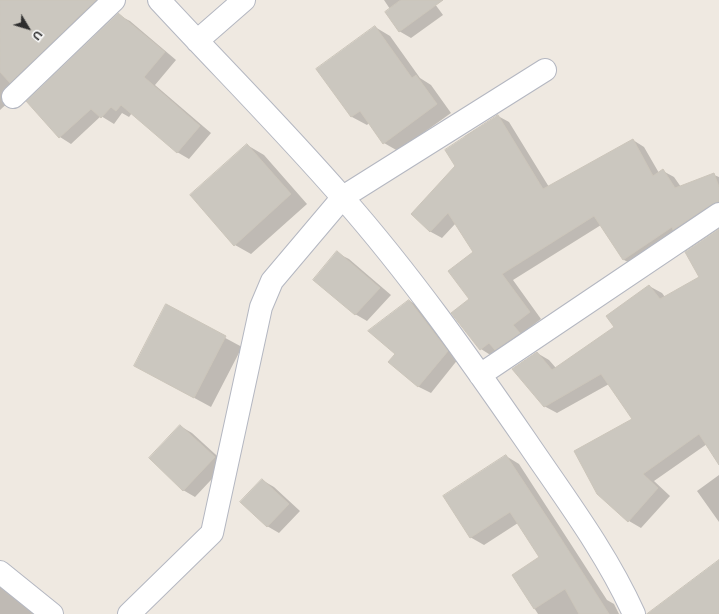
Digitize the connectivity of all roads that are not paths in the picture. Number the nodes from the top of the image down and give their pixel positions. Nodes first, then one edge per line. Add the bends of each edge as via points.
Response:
1 (114, 0) edge
2 (159, 0) edge
3 (244, 0) edge
4 (197, 40) junction
5 (545, 70) dead end
6 (13, 97) dead end
7 (343, 197) junction
8 (719, 214) edge
9 (480, 374) junction
10 (0, 572) edge
11 (52, 614) edge
12 (129, 614) edge
13 (634, 614) edge

1 - 6 street
2 - 4 street
3 - 4 street
4 - 7 street
5 - 7 street
7 - 9 street via 401,268
7 - 12 street via 266,291 212,533
8 - 9 street
9 - 13 street via 594,539 620,583
10 - 11 street

